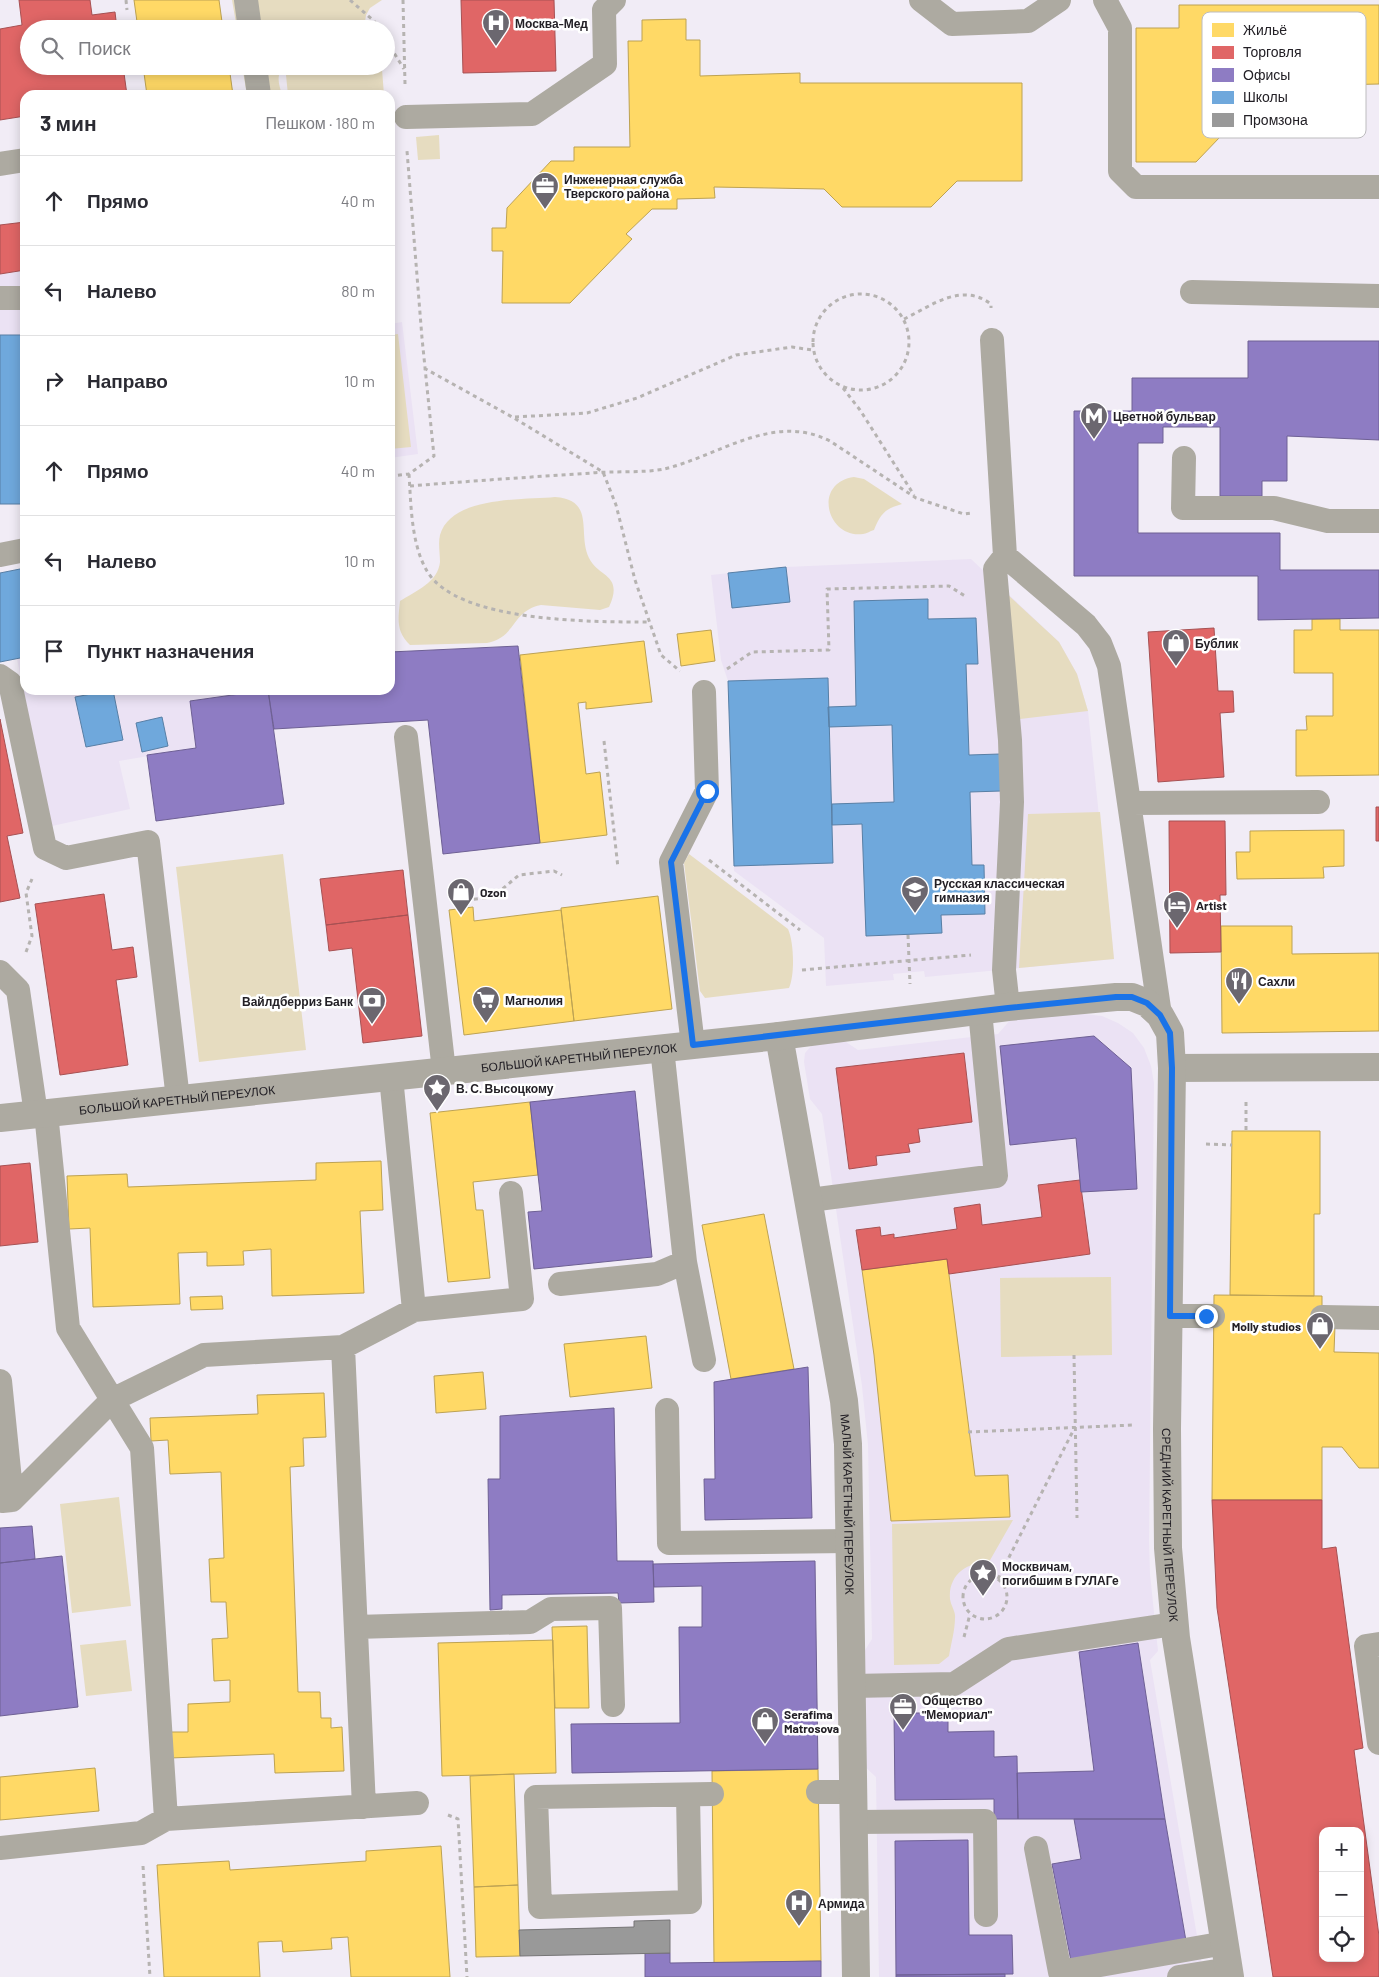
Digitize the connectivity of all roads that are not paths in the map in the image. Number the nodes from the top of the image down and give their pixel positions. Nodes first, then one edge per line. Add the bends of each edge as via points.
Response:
1 (246, 0) edge
2 (614, 0) edge
3 (921, 0) edge
4 (1059, 0) edge
5 (1105, 0) edge
6 (249, 20) edge
7 (256, 75) edge
8 (258, 90) edge
9 (406, 117) road end
10 (20, 161) edge
11 (0, 164) edge
12 (1379, 187) edge
13 (1192, 292) dead end
14 (1379, 296) edge
15 (0, 298) edge
16 (20, 298) edge
17 (992, 340) road end
18 (1184, 458) dead end
19 (1379, 522) edge
20 (20, 551) edge
21 (0, 555) edge
22 (1005, 556) junction
23 (12, 680) edge
24 (704, 692) road end
25 (406, 736) dead end
26 (1318, 802) dead end
27 (1129, 804) junction
28 (0, 972) edge
29 (1008, 1008) junction
30 (980, 1011) junction
31 (1160, 1015) junction
32 (779, 1036) junction
33 (693, 1045) junction
34 (662, 1048) junction
35 (1379, 1067) edge
36 (1172, 1068) junction
37 (444, 1071) junction
38 (391, 1077) junction
39 (178, 1099) junction
40 (41, 1114) junction
41 (0, 1118) edge
42 (511, 1193) dead end
43 (810, 1200) junction
44 (685, 1262) junction
45 (560, 1284) dead end
46 (414, 1310) junction
47 (1170, 1316) junction
48 (1213, 1316) dead end
49 (1322, 1317) dead end
50 (1379, 1318) edge
51 (343, 1347) junction
52 (704, 1360) dead end
53 (0, 1381) edge
54 (112, 1400) junction
55 (667, 1410) dead end
56 (6, 1501) edge
57 (849, 1541) junction
58 (1174, 1624) junction
59 (356, 1627) junction
60 (1379, 1644) edge
61 (852, 1686) junction
62 (613, 1704) dead end
63 (1379, 1743) edge
64 (818, 1792) dead end
65 (854, 1792) junction
66 (712, 1794) dead end
67 (688, 1795) junction
68 (417, 1803) road end
69 (364, 1807) junction
70 (166, 1820) junction
71 (854, 1822) junction
72 (0, 1848) edge
73 (1036, 1848) dead end
74 (986, 1915) dead end
75 (1228, 1963) edge
76 (856, 1977) edge
77 (1179, 1977) edge

1 - 6 lane
2 - 9 lane via 604,10 605,64 532,114
3 - 4 lane via 952,24 1028,21
5 - 12 lane via 1120,28 1120,171 1136,187
7 - 8 lane
10 - 11 lane
13 - 14 lane
15 - 16 lane
17 - 22 lane
18 - 19 lane via 1183,508 1274,508 1328,521
20 - 21 lane
22 - 27 lane via 1086,625 1100,643 1109,666
22 - 29 lane via 995,569 1010,740 1012,802 1004,970
23 - 39 lane via 45,848 66,858 148,842
24 - 33 lane via 707,791 671,862
25 - 37 lane
26 - 27 lane
27 - 31 lane
28 - 40 lane via 18,990
29 - 30 street, БОЛЬШОЙ КАРЕТНЫЙ ПЕРЕУЛОК
29 - 31 street, БОЛЬШОЙ КАРЕТНЫЙ ПЕРЕУЛОК via 1132,997 1147,1003
30 - 32 street, БОЛЬШОЙ КАРЕТНЫЙ ПЕРЕУЛОК
30 - 43 lane via 996,1176
31 - 36 street, БОЛЬШОЙ КАРЕТНЫЙ ПЕРЕУЛОК via 1170,1033
32 - 33 street, БОЛЬШОЙ КАРЕТНЫЙ ПЕРЕУЛОК
32 - 43 street, МАЛЫЙ КАРЕТНЫЙ ПЕРЕУЛОК
33 - 34 street, БОЛЬШОЙ КАРЕТНЫЙ ПЕРЕУЛОК
34 - 37 street, БОЛЬШОЙ КАРЕТНЫЙ ПЕРЕУЛОК
34 - 44 lane
35 - 36 street
36 - 47 street, СРЕДНИЙ КАРЕТНЫЙ ПЕРЕУЛОК
37 - 38 street, БОЛЬШОЙ КАРЕТНЫЙ ПЕРЕУЛОК
38 - 39 street, БОЛЬШОЙ КАРЕТНЫЙ ПЕРЕУЛОК
38 - 46 lane
39 - 40 street, БОЛЬШОЙ КАРЕТНЫЙ ПЕРЕУЛОК
40 - 41 street, БОЛЬШОЙ КАРЕТНЫЙ ПЕРЕУЛОК
40 - 54 lane via 68,1328
42 - 46 lane via 522,1299
43 - 57 street, МАЛЫЙ КАРЕТНЫЙ ПЕРЕУЛОК via 844,1401
44 - 45 lane via 657,1274
44 - 52 lane
46 - 51 lane
47 - 48 lane
47 - 58 street, СРЕДНИЙ КАРЕТНЫЙ ПЕРЕУЛОК via 1168,1548
49 - 50 lane
51 - 54 lane via 204,1355
51 - 59 lane
53 - 56 lane
54 - 56 lane
54 - 70 lane via 142,1448
55 - 57 lane via 669,1543
57 - 61 street, МАЛЫЙ КАРЕТНЫЙ ПЕРЕУЛОК
58 - 61 lane via 1008,1649 954,1684
58 - 75 street, СРЕДНИЙ КАРЕТНЫЙ ПЕРЕУЛОК
59 - 62 lane via 530,1622 551,1610 610,1608
59 - 69 lane
60 - 63 lane via 1366,1646
61 - 65 street, МАЛЫЙ КАРЕТНЫЙ ПЕРЕУЛОК
64 - 65 lane
65 - 71 street, МАЛЫЙ КАРЕТНЫЙ ПЕРЕУЛОК
66 - 67 lane
67 - 67 lane via 536,1797 540,1907 690,1902
68 - 69 lane
69 - 70 lane
70 - 72 lane via 141,1833
71 - 74 lane via 985,1821
71 - 76 street, МАЛЫЙ КАРЕТНЫЙ ПЕРЕУЛОК
73 - 75 lane via 1060,1972
75 - 77 lane

